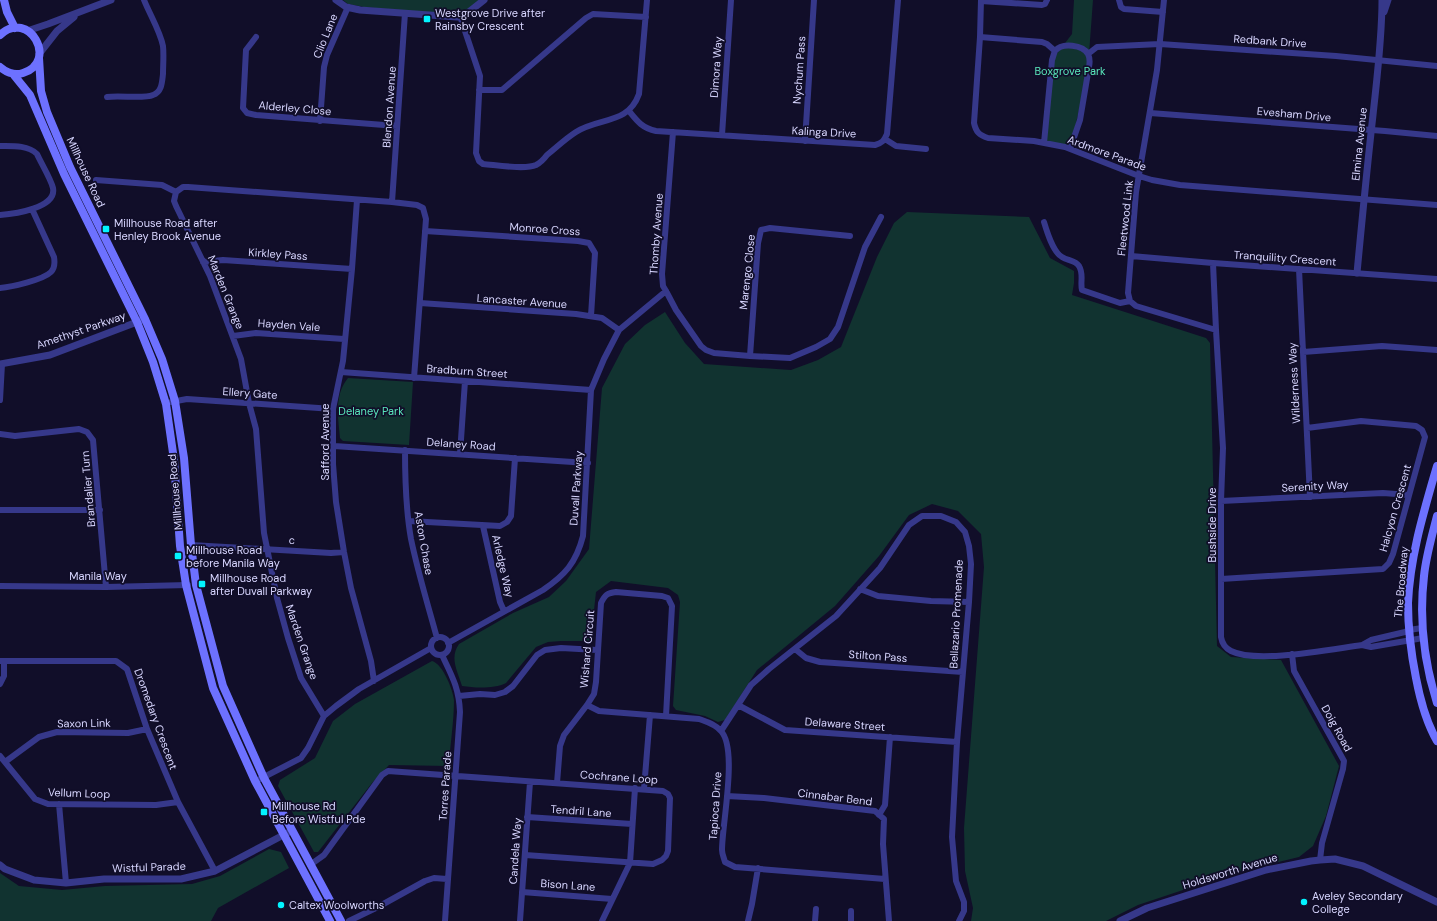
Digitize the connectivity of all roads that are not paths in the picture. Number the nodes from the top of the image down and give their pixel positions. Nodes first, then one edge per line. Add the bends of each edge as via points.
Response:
1 (4, 0) edge
2 (108, 0) edge
3 (144, 0) edge
4 (336, 0) edge
5 (484, 0) edge
6 (647, 0) edge
7 (731, 0) edge
8 (814, 0) edge
9 (898, 0) edge
10 (981, 0) edge
11 (1047, 0) edge
12 (1119, 0) edge
13 (1164, 0) edge
14 (1383, 0) edge
15 (1388, 0) edge
16 (348, 7) junction
17 (84, 10) junction
18 (1163, 12) junction
19 (406, 13) junction
20 (460, 16) junction
21 (646, 17) junction
22 (1382, 18) junction
23 (15, 28) junction
24 (27, 31) junction
25 (0, 35) edge
26 (256, 37) dead end
27 (980, 37) junction
28 (1160, 44) junction
29 (1055, 51) junction
30 (1088, 54) junction
31 (39, 56) junction
32 (1379, 59) junction
33 (1437, 66) edge
34 (1, 70) edge
35 (13, 74) junction
36 (479, 90) junction
37 (107, 97) dead end
38 (629, 111) junction
39 (1150, 113) junction
40 (320, 121) junction
41 (397, 126) junction
42 (1371, 130) junction
43 (673, 132) junction
44 (722, 135) junction
45 (1437, 136) edge
46 (885, 139) junction
47 (805, 141) junction
48 (1044, 143) junction
49 (0, 146) edge
50 (926, 149) dead end
51 (1070, 149) junction
52 (1139, 176) junction
53 (96, 180) dead end
54 (176, 192) junction
55 (1363, 199) junction
56 (357, 200) junction
57 (392, 202) junction
58 (1437, 206) edge
59 (32, 209) junction
60 (0, 215) edge
61 (881, 217) dead end
62 (1044, 222) dead end
63 (425, 231) junction
64 (850, 236) dead end
65 (1131, 256) junction
66 (203, 262) junction
67 (1213, 263) junction
68 (352, 268) junction
69 (1298, 269) junction
70 (1357, 273) junction
71 (1437, 278) edge
72 (0, 288) edge
73 (666, 291) junction
74 (1130, 301) junction
75 (420, 304) junction
76 (591, 316) junction
77 (145, 319) junction
78 (137, 322) junction
79 (619, 330) junction
80 (1216, 330) junction
81 (232, 336) junction
82 (344, 339) junction
83 (1437, 350) edge
84 (1303, 352) junction
85 (750, 356) junction
86 (1, 364) edge
87 (341, 372) junction
88 (414, 378) junction
89 (465, 381) junction
90 (591, 390) junction
91 (0, 400) edge
92 (175, 401) junction
93 (249, 403) junction
94 (166, 404) junction
95 (333, 409) junction
96 (1307, 428) junction
97 (0, 434) edge
98 (334, 446) junction
99 (406, 450) junction
100 (460, 454) junction
101 (515, 458) junction
102 (588, 463) junction
103 (1436, 470) edge
104 (1409, 495) junction
105 (1310, 497) junction
106 (1221, 501) junction
107 (0, 510) edge
108 (100, 510) junction
109 (1437, 516) edge
110 (409, 521) junction
111 (483, 526) junction
112 (191, 545) junction
113 (267, 549) junction
114 (344, 552) junction
115 (1221, 579) junction
116 (186, 585) junction
117 (196, 585) junction
118 (0, 586) edge
119 (106, 587) junction
120 (860, 589) junction
121 (969, 602) junction
122 (504, 611) junction
123 (1422, 628) junction
124 (1409, 630) junction
125 (437, 638) junction
126 (1423, 638) junction
127 (1409, 641) junction
128 (448, 643) junction
129 (1362, 645) junction
130 (431, 648) junction
131 (795, 649) junction
132 (597, 650) junction
133 (1292, 654) junction
134 (442, 655) junction
135 (2, 661) edge
136 (963, 672) junction
137 (374, 681) junction
138 (0, 684) edge
139 (223, 686) junction
140 (213, 688) junction
141 (459, 696) junction
142 (1437, 703) edge
143 (587, 705) junction
144 (738, 705) junction
145 (650, 715) junction
146 (324, 716) junction
147 (666, 716) junction
148 (147, 730) junction
149 (721, 731) junction
150 (890, 737) junction
151 (1437, 741) edge
152 (957, 742) junction
153 (0, 756) edge
154 (5, 762) junction
155 (456, 776) junction
156 (264, 778) junction
157 (255, 782) junction
158 (530, 782) junction
159 (557, 783) junction
160 (635, 788) junction
161 (644, 789) junction
162 (727, 796) junction
163 (178, 802) junction
164 (59, 804) junction
165 (879, 815) junction
166 (528, 817) junction
167 (632, 824) junction
168 (288, 833) junction
169 (525, 855) junction
170 (1320, 860) junction
171 (630, 863) junction
172 (0, 865) edge
173 (310, 865) junction
174 (758, 868) junction
175 (214, 871) junction
176 (447, 879) junction
177 (885, 879) junction
178 (66, 884) junction
179 (522, 892) junction
180 (612, 899) junction
181 (1437, 902) edge
182 (816, 909) dead end
183 (851, 911) dead end
184 (330, 921) edge
185 (341, 921) edge
186 (349, 921) edge
187 (445, 921) edge
188 (520, 921) edge
189 (602, 921) edge
190 (748, 921) edge
191 (815, 921) edge
192 (851, 921) edge
193 (888, 921) edge
194 (959, 921) edge
195 (1120, 921) edge

1 - 23 main road
2 - 17 street
3 - 37 street via 163,46 162,83 158,92 150,96
4 - 16 street
5 - 20 street via 473,10
6 - 21 street
7 - 44 street, Dimora Way
8 - 47 street, Nychum Pass
9 - 46 street
10 - 11 street via 1042,5
10 - 27 street, Ardmore Parade
12 - 18 street via 1124,9
13 - 18 street, Fleetwood Link
14 - 15 street
14 - 22 street, Elmina Avenue
15 - 22 street, Elmina Avenue
16 - 19 street
16 - 40 street, Clio Lane via 325,61
17 - 24 street
17 - 31 street via 57,31
18 - 28 street, Fleetwood Link
19 - 20 street
19 - 41 street, Blendon Avenue
20 - 36 street via 480,76
21 - 36 street via 593,14 502,90
21 - 38 street via 640,94 636,104
22 - 32 street, Elmina Avenue
23 - 24 main road
23 - 25 main road
24 - 31 main road, Millhouse Road via 37,40
26 - 40 street, Alderley Close via 246,50 242,108 247,113 256,115
27 - 29 street via 1042,42
27 - 48 street, Ardmore Parade via 975,131 988,138
28 - 30 street, Redbank Drive via 1097,47
28 - 32 street, Redbank Drive
28 - 39 street, Fleetwood Link
29 - 30 street via 1060,47 1080,47
29 - 48 street
30 - 51 street via 1090,67 1081,113
31 - 35 main road via 32,69
31 - 77 main road, Millhouse Road via 41,91 46,112 70,167
32 - 33 street, Redbank Drive
32 - 42 street, Elmina Avenue
34 - 35 main road
35 - 78 main road, Millhouse Road via 30,95 64,174
36 - 38 street via 476,153 479,161 484,164 528,168 537,165 564,140 578,131
38 - 43 street, Kalinga Drive via 638,123 647,129
39 - 42 street, Evesham Drive
39 - 52 street, Fleetwood Link
40 - 41 street, Alderley Close
41 - 57 street, Blendon Avenue
42 - 45 street, Evesham Drive
42 - 55 street, Elmina Avenue
43 - 44 street, Kalinga Drive
43 - 73 street, Thomby Avenue via 662,274
44 - 47 street, Kalinga Drive
46 - 47 street, Kalinga Drive via 874,145
46 - 50 street via 896,146
48 - 51 street, Ardmore Parade
49 - 59 street via 24,147 37,154 53,193 47,203
51 - 52 street, Ardmore Parade
52 - 55 street, Ardmore Parade via 1180,184
52 - 65 street, Fleetwood Link
53 - 54 street via 162,185
54 - 56 street via 188,187
54 - 66 street, Marden Grange via 176,206
55 - 58 street, Ardmore Parade
55 - 70 street, Elmina Avenue
56 - 57 street
56 - 68 street, Safford Avenue
57 - 63 street via 417,204 423,208 426,219
59 - 60 street
59 - 72 street via 54,258 54,268 47,275 15,286
61 - 85 street, Thomby Avenue via 865,247 838,327 830,339 790,358
62 - 74 street via 1048,237 1059,255 1078,265 1081,271 1082,290 1120,303
63 - 75 street
63 - 76 street, Monroe Cross via 589,243 596,253
64 - 85 street, Marengo Close via 770,228 762,230 758,243
65 - 67 street, Tranquility Crescent
65 - 74 street, Fleetwood Link via 1128,293
66 - 68 street, Kirkley Pass via 223,260
66 - 81 street, Marden Grange
67 - 69 street, Tranquility Crescent
67 - 80 street, Bushside Drive
68 - 82 street, Safford Avenue
69 - 70 street, Tranquility Crescent
69 - 84 street, Wilderness Way
70 - 71 street, Tranquility Crescent
73 - 79 street, Duvall Parkway
73 - 85 street, Thomby Avenue via 676,310 706,350
74 - 80 street via 1136,306
75 - 76 street, Lancaster Avenue
75 - 88 street
76 - 79 street, Lancaster Avenue via 602,318
77 - 78 street, Amethyst Parkway
77 - 92 main road, Millhouse Road via 162,359
78 - 86 street, Amethyst Parkway via 50,354
78 - 94 main road, Millhouse Road
79 - 90 street, Duvall Parkway
80 - 106 street, Bushside Drive via 1223,448
81 - 82 street, Hayden Vale via 256,333
81 - 93 street, Marden Grange via 241,359
82 - 87 street, Safford Avenue
83 - 84 street via 1382,346
84 - 96 street, Wilderness Way
86 - 91 street
87 - 88 street, Bradburn Street
87 - 95 street, Safford Avenue
88 - 89 street, Bradburn Street
89 - 90 street, Bradburn Street
89 - 100 street
90 - 102 street, Duvall Parkway
92 - 93 street, Ellery Gate via 186,399
92 - 94 street, Ellery Gate
92 - 112 main road, Millhouse Road via 184,458
93 - 95 street, Ellery Gate
93 - 113 street, Marden Grange via 256,429
94 - 116 main road, Millhouse Road
95 - 98 street, Safford Avenue
96 - 104 street, Halcyon Crescent via 1361,421 1416,426 1422,430 1425,437
96 - 105 street, Wilderness Way
97 - 108 street, Brandalier Turn via 15,436 79,429 87,432 93,440
98 - 99 street, Delaney Road
98 - 114 street, Safford Avenue via 336,502
99 - 100 street, Delaney Road
99 - 110 street, Aston Chase
100 - 101 street, Delaney Road
101 - 102 street, Delaney Road
101 - 111 street via 511,516 500,526
102 - 122 street, Duvall Parkway via 583,536 578,553 558,580
103 - 124 main road, The Broadway via 1416,541 1408,602
104 - 105 street, Serenity Way via 1383,493
104 - 115 street, Halcyon Crescent via 1393,554 1383,569
105 - 106 street, Serenity Way
106 - 115 street, Bushside Drive
107 - 108 street
108 - 119 street, Brandalier Turn
109 - 123 main road, The Broadway via 1424,575
110 - 111 street
110 - 125 street, Aston Chase via 420,577
111 - 122 street, Arledge Way
112 - 113 street, c
112 - 117 main road, Millhouse Road
113 - 114 street, c
113 - 146 street, Marden Grange via 277,598 301,678
114 - 137 street, Safford Avenue
115 - 133 street, Bushside Drive via 1221,637 1228,649 1232,652 1258,656
116 - 117 street, Manila Way
116 - 119 street, Manila Way
116 - 140 main road, Millhouse Road
117 - 139 main road, Millhouse Road
118 - 119 street, Manila Way
120 - 121 street via 878,596
120 - 121 street, Bellazario Promenade via 880,568 909,525 922,516 941,516 956,522 965,532 969,546
120 - 131 street, Bellazario Promenade via 836,616
121 - 136 street, Bellazario Promenade
122 - 128 street, Duvall Parkway
123 - 124 street, Bushside Drive
123 - 126 main road, The Broadway
124 - 127 main road, The Broadway
124 - 129 street, Bushside Drive via 1371,640
125 - 128 street via 444,638
125 - 130 street
126 - 127 street, Bushside Drive
126 - 142 main road, The Broadway
127 - 129 street, Bushside Drive via 1371,647
127 - 151 main road, The Broadway via 1418,690
128 - 134 street via 448,650
129 - 133 street, Bushside Drive
130 - 134 street via 436,655
130 - 137 street
131 - 136 street, Stilton Pass via 806,658 820,662
131 - 144 street, Bellazario Promenade via 751,685
132 - 141 street via 545,650 537,655 513,686 505,692 496,695
132 - 143 street, Wishard Circuit via 594,694
132 - 147 street, Wishard Circuit via 604,596 616,592 668,598 672,612
133 - 170 street, Doig Road via 1294,670 1344,761 1322,842
134 - 141 street, Torres Parade
135 - 138 street via 4,676
135 - 148 street, Dromedary Crescent via 116,662 127,668
136 - 152 street, Bellazario Promenade
137 - 146 street via 359,689
139 - 140 main road
139 - 156 main road, Millhouse Road
140 - 157 main road, Millhouse Road
141 - 155 street, Torres Parade
143 - 145 street via 599,711
143 - 159 street, Wishard Circuit via 564,735 560,746
144 - 149 street, Bellazario Promenade
144 - 150 street, Delaware Street via 785,730
145 - 147 street
145 - 161 street
146 - 156 street via 301,758
147 - 149 street via 699,719
148 - 154 street, Saxon Link via 128,733 57,732 39,736
148 - 163 street, Dromedary Crescent
149 - 162 street, Tapioca Drive via 726,739 728,756
150 - 152 street, Delaware Street
150 - 165 street via 885,805
152 - 194 street, Bellazario Promenade via 952,837 956,881 964,902 964,911
153 - 154 street, Vellum Loop
154 - 164 street, Vellum Loop via 35,799 48,804
155 - 158 street, Cochrane Loop
155 - 173 street, Cochrane Loop via 388,771 382,775 324,855
155 - 176 street, Torres Parade
156 - 157 street
156 - 168 main road, Millhouse Road
157 - 168 main road, Millhouse Road
158 - 159 street, Cochrane Loop
158 - 166 street, Candela Way
159 - 160 street, Cochrane Loop
160 - 161 street, Cochrane Loop
160 - 167 street
161 - 171 street, Cochrane Loop via 663,791 670,798 668,850 666,856 658,863
162 - 165 street, Cinnabar Bend via 875,811
162 - 174 street, Tapioca Drive via 722,851 725,862 735,867
163 - 164 street, Vellum Loop via 156,805
163 - 175 street, Dromedary Crescent
164 - 178 street
165 - 177 street, Cinnabar Bend via 884,819
166 - 167 street, Tendril Lane
166 - 169 street, Candela Way
167 - 171 street
168 - 173 main road, Millhouse Road
168 - 175 street, Wistful Parade
168 - 184 main road, Millhouse Road
169 - 171 street, Cochrane Loop
169 - 179 street, Candela Way
170 - 181 street, Holdsworth Avenue via 1335,859 1363,866
170 - 195 street, Holdsworth Avenue via 1266,870 1147,908
171 - 180 street
172 - 178 street, Wistful Parade via 4,869 34,880
173 - 185 main road, Millhouse Road
174 - 177 street, Tapioca Drive
174 - 190 street
175 - 178 street, Wistful Parade via 181,879 104,879
176 - 186 street via 434,878 425,881
176 - 187 street, Torres Parade
177 - 193 street, Cinnabar Bend
179 - 180 street, Bison Lane
179 - 188 street, Candela Way
180 - 189 street
182 - 191 street
183 - 192 street

